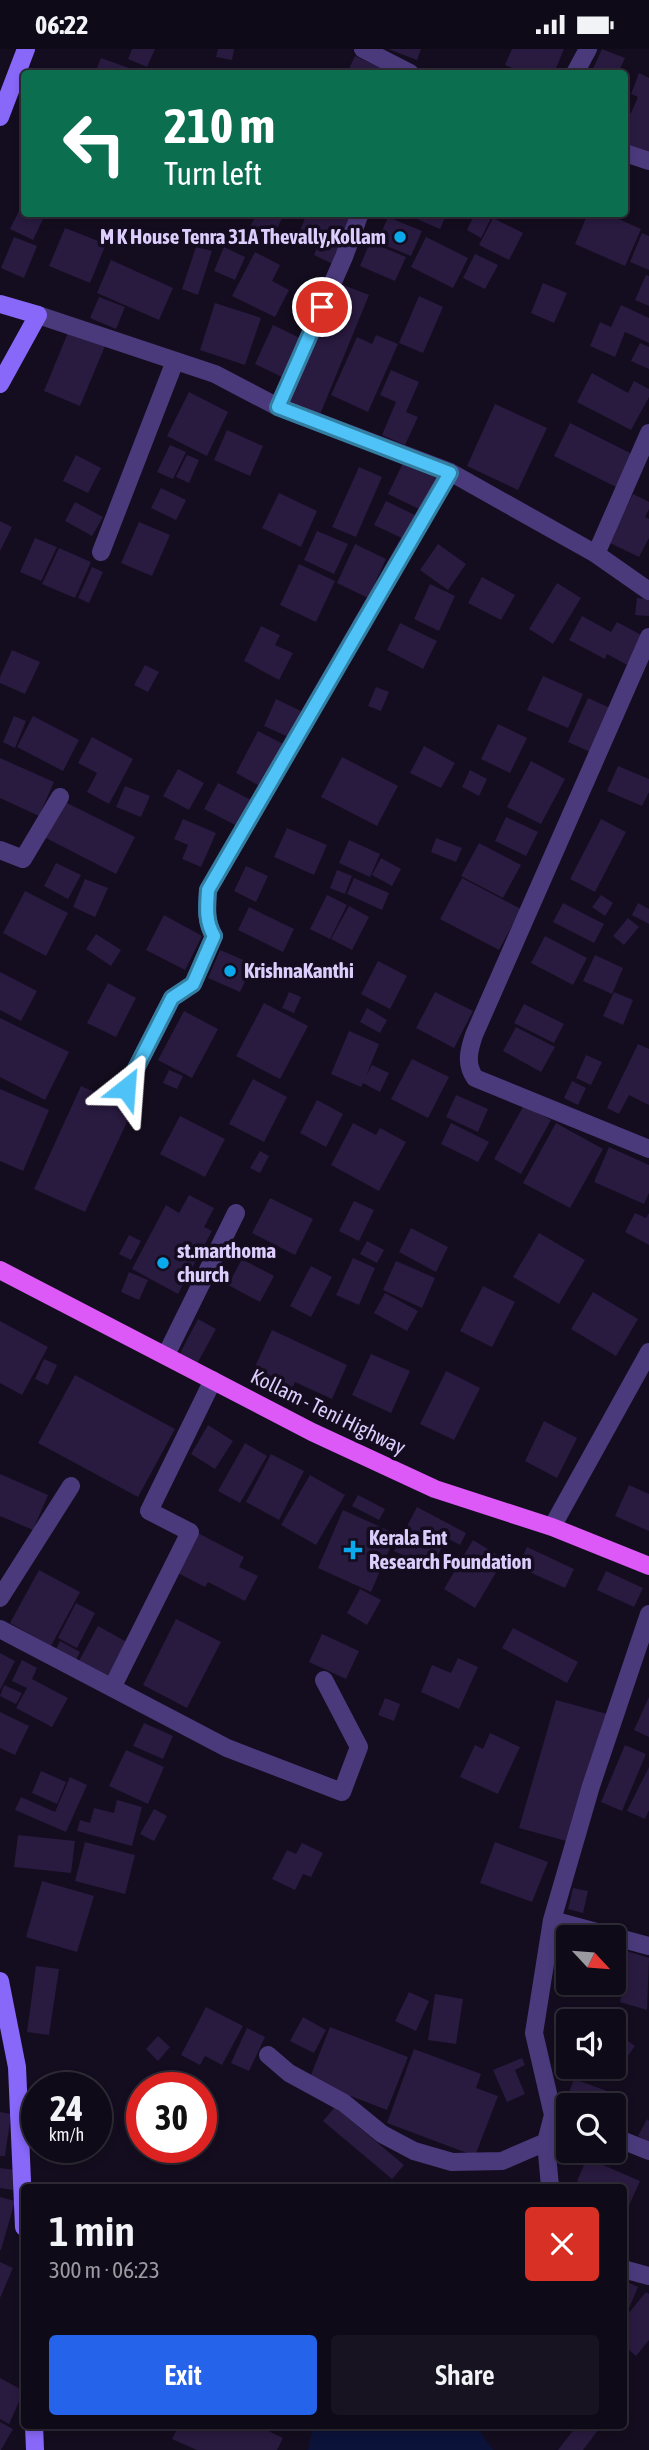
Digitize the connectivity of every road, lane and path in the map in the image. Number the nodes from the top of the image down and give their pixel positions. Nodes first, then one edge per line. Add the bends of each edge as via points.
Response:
1 (26, 49) edge
2 (363, 49) edge
3 (588, 49) edge
4 (404, 70) edge
5 (577, 70) edge
6 (0, 117) edge
7 (628, 154) edge
8 (649, 161) edge
9 (359, 217) edge
10 (0, 304) edge
11 (38, 316) junction
12 (175, 361) junction
13 (0, 384) edge
14 (278, 407) junction
15 (649, 433) edge
16 (450, 473) junction
17 (101, 552) dead end
18 (596, 554) junction
19 (649, 591) edge
20 (649, 637) edge
21 (60, 797) dead end
22 (0, 850) edge
23 (126, 1088) dead end
24 (649, 1149) edge
25 (236, 1213) dead end
26 (0, 1269) edge
27 (649, 1352) edge
28 (166, 1355) junction
29 (213, 1380) junction
30 (71, 1486) dead end
31 (552, 1527) junction
32 (649, 1566) edge
33 (0, 1598) edge
34 (649, 1614) edge
35 (0, 1629) edge
36 (324, 1680) dead end
37 (112, 1688) junction
38 (552, 1920) junction
39 (649, 1946) edge
40 (0, 1981) edge
41 (6, 2039) edge
42 (268, 2055) dead end
43 (556, 2102) edge
44 (556, 2126) edge
45 (546, 2142) junction
46 (626, 2142) edge
47 (649, 2151) edge
48 (22, 2184) edge
49 (550, 2184) edge
50 (627, 2270) edge
51 (649, 2276) edge
52 (34, 2429) edge
53 (35, 2450) edge

1 - 6 street
2 - 4 street
3 - 5 street
7 - 8 street
9 - 14 street
10 - 11 street
11 - 12 street
11 - 13 street
12 - 14 street via 215,374
12 - 17 street
14 - 16 street
15 - 18 street
16 - 18 street
16 - 23 street via 208,890 206,912 214,936 193,984 172,998
18 - 19 street
20 - 24 street via 474,1035 468,1059 474,1078
21 - 22 street via 23,859
25 - 28 street
26 - 28 main road, Kollam - Teni Highway
27 - 31 street
28 - 29 main road, Kollam - Teni Highway
29 - 31 main road, Kollam - Teni Highway via 435,1489
29 - 37 street via 149,1511 190,1532
30 - 33 street
31 - 32 main road, Kollam - Teni Highway
34 - 38 street
35 - 37 street
36 - 37 street via 359,1747 342,1792 227,1748
38 - 39 street
38 - 43 street via 534,2033
40 - 41 street
41 - 48 street via 17,2067
42 - 45 street via 289,2073 344,2103 382,2134 414,2151 452,2162 502,2161
44 - 45 street
45 - 49 street
46 - 47 street
50 - 51 street
52 - 53 street

